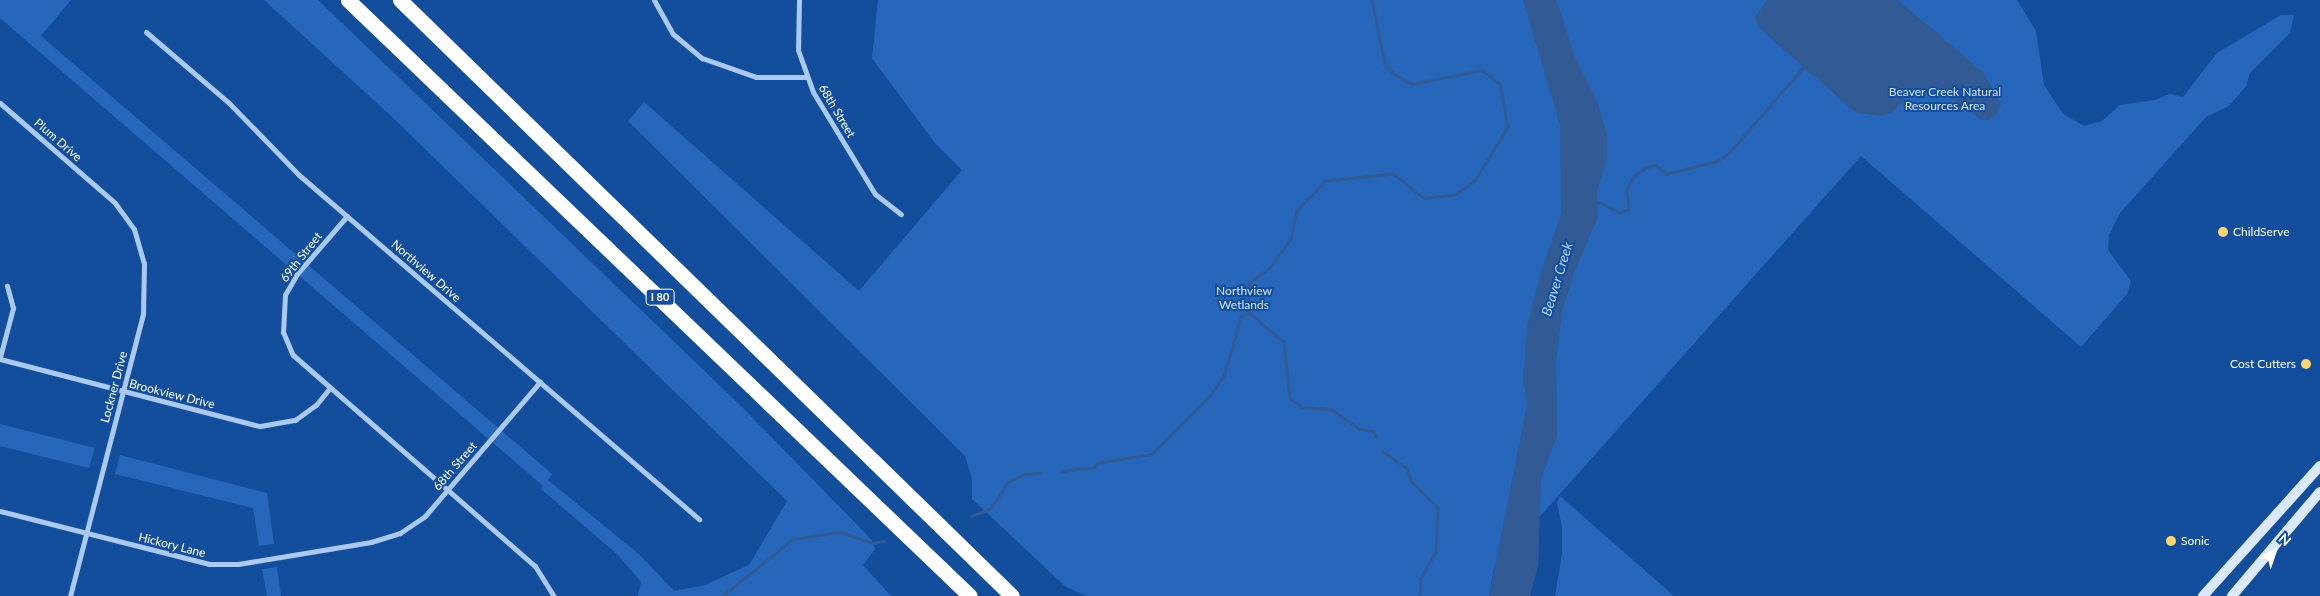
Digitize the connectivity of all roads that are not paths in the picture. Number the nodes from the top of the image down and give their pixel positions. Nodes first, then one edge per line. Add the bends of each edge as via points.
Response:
1 (348, 0) edge
2 (400, 0) edge
3 (654, 0) edge
4 (799, 0) edge
5 (146, 32) dead end
6 (806, 77) junction
7 (0, 103) edge
8 (102, 192) joint
9 (901, 214) dead end
10 (347, 216) junction
11 (7, 286) dead end
12 (0, 358) edge
13 (540, 382) junction
14 (329, 389) junction
15 (123, 392) junction
16 (2320, 466) edge
17 (447, 491) junction
18 (2320, 492) edge
19 (0, 511) edge
20 (699, 519) dead end
21 (86, 533) junction
22 (948, 533) junction
23 (371, 542) joint
24 (70, 596) edge
25 (554, 596) edge
26 (970, 596) edge
27 (1012, 596) edge
28 (1020, 596) edge
29 (2203, 596) edge
30 (2232, 596) edge

1 - 26 highway, I 80
2 - 22 highway, I 80
3 - 6 street via 673,34 702,58 756,77
4 - 6 street, 68th Street via 796,34
5 - 10 street, Northview Drive via 229,102 278,156
6 - 9 street, 68th Street via 875,194
7 - 8 street, Plum Drive
8 - 15 street, Lockner Drive via 115,203 134,230 144,263 143,314
10 - 13 street, Northview Drive
10 - 14 street, 69th Street via 297,274 285,295 283,332 293,355
11 - 12 street via 12,308
12 - 15 street, Brookview Drive
13 - 17 street, 68th Street
13 - 20 street, Northview Drive
14 - 15 street, Brookview Drive via 306,413 272,426 249,424
14 - 17 street
15 - 21 street, Lockner Drive
16 - 29 main road
17 - 23 street, 68th Street via 413,525
17 - 25 street via 535,566
18 - 30 main road
19 - 21 street, Hickory Lane
21 - 23 street, Hickory Lane via 194,562 223,565
21 - 24 street, Lockner Drive
22 - 27 highway, I 80
22 - 28 highway

